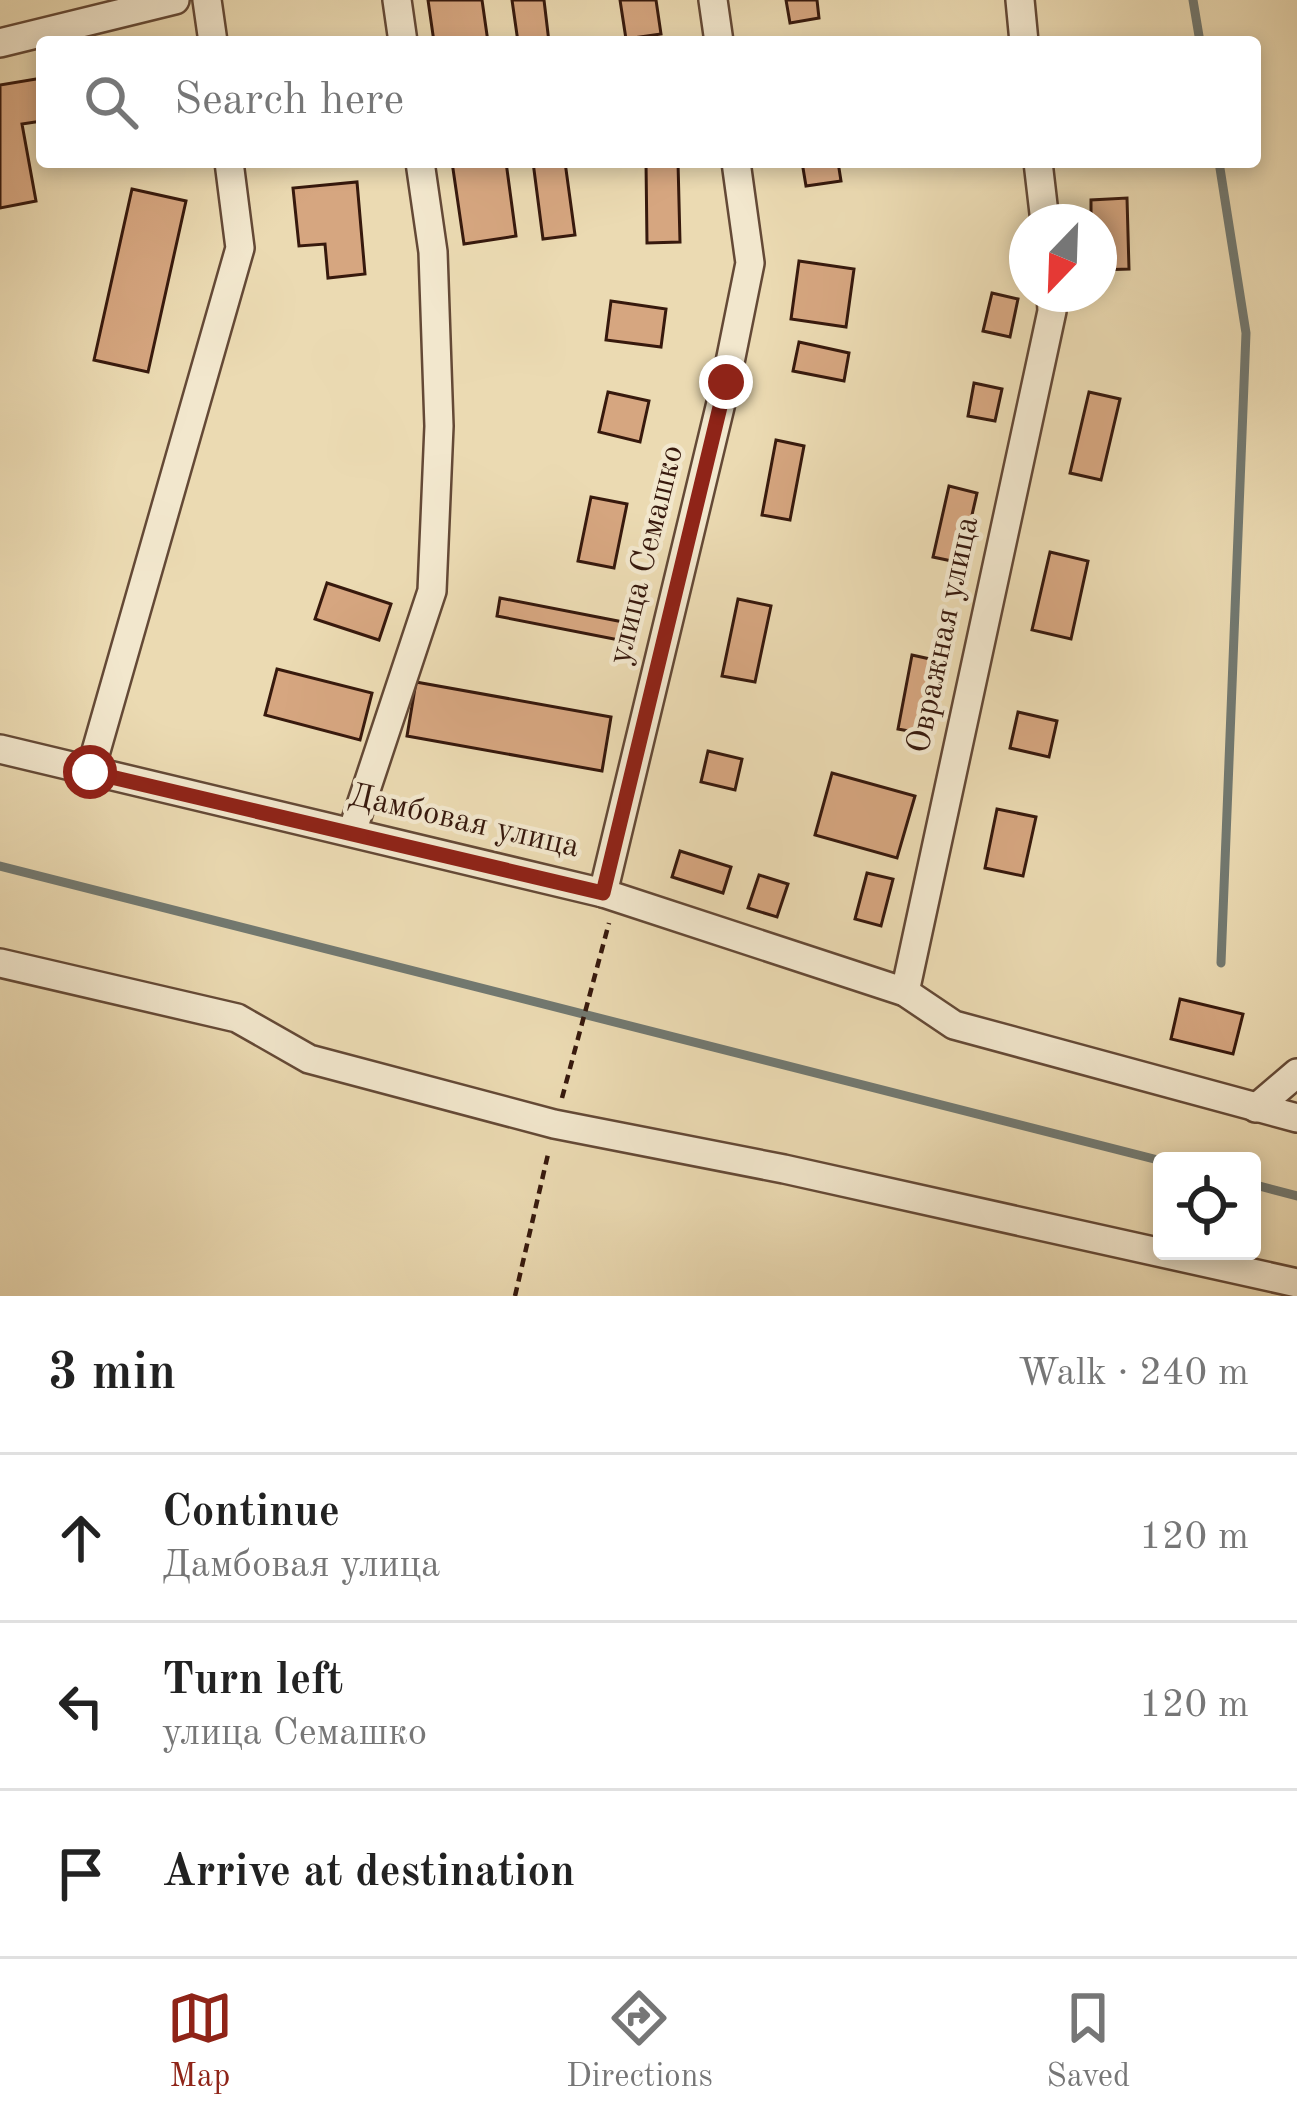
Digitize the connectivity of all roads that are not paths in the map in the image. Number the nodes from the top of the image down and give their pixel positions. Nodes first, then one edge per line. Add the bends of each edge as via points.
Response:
1 (175, 0) edge
2 (207, 0) edge
3 (397, 0) edge
4 (713, 0) edge
5 (1020, 0) edge
6 (212, 36) edge
7 (402, 36) edge
8 (718, 36) edge
9 (1023, 36) edge
10 (0, 43) edge
11 (230, 168) edge
12 (421, 168) edge
13 (737, 168) edge
14 (1039, 168) edge
15 (1043, 204) edge
16 (1052, 312) edge
17 (0, 749) edge
18 (90, 772) junction
19 (352, 832) junction
20 (609, 895) junction
21 (0, 963) edge
22 (904, 992) junction
23 (1297, 1073) edge
24 (1256, 1108) junction
25 (1297, 1118) edge
26 (1297, 1283) edge

1 - 10 street
2 - 6 street
3 - 7 street
4 - 8 street
5 - 9 street
11 - 18 street via 241,248
12 - 19 street via 433,252 439,426 432,591
13 - 20 street, улица Семашко via 750,263
14 - 15 street
16 - 22 street, Овражная улица
17 - 18 street, Дамбовая улица
18 - 19 street, Дамбовая улица
19 - 20 street, Дамбовая улица
20 - 22 street, Дамбовая улица
21 - 26 street via 237,1018 309,1059 554,1124
22 - 24 street, Дамбовая улица via 953,1025
23 - 24 street
24 - 25 street, Дамбовая улица

